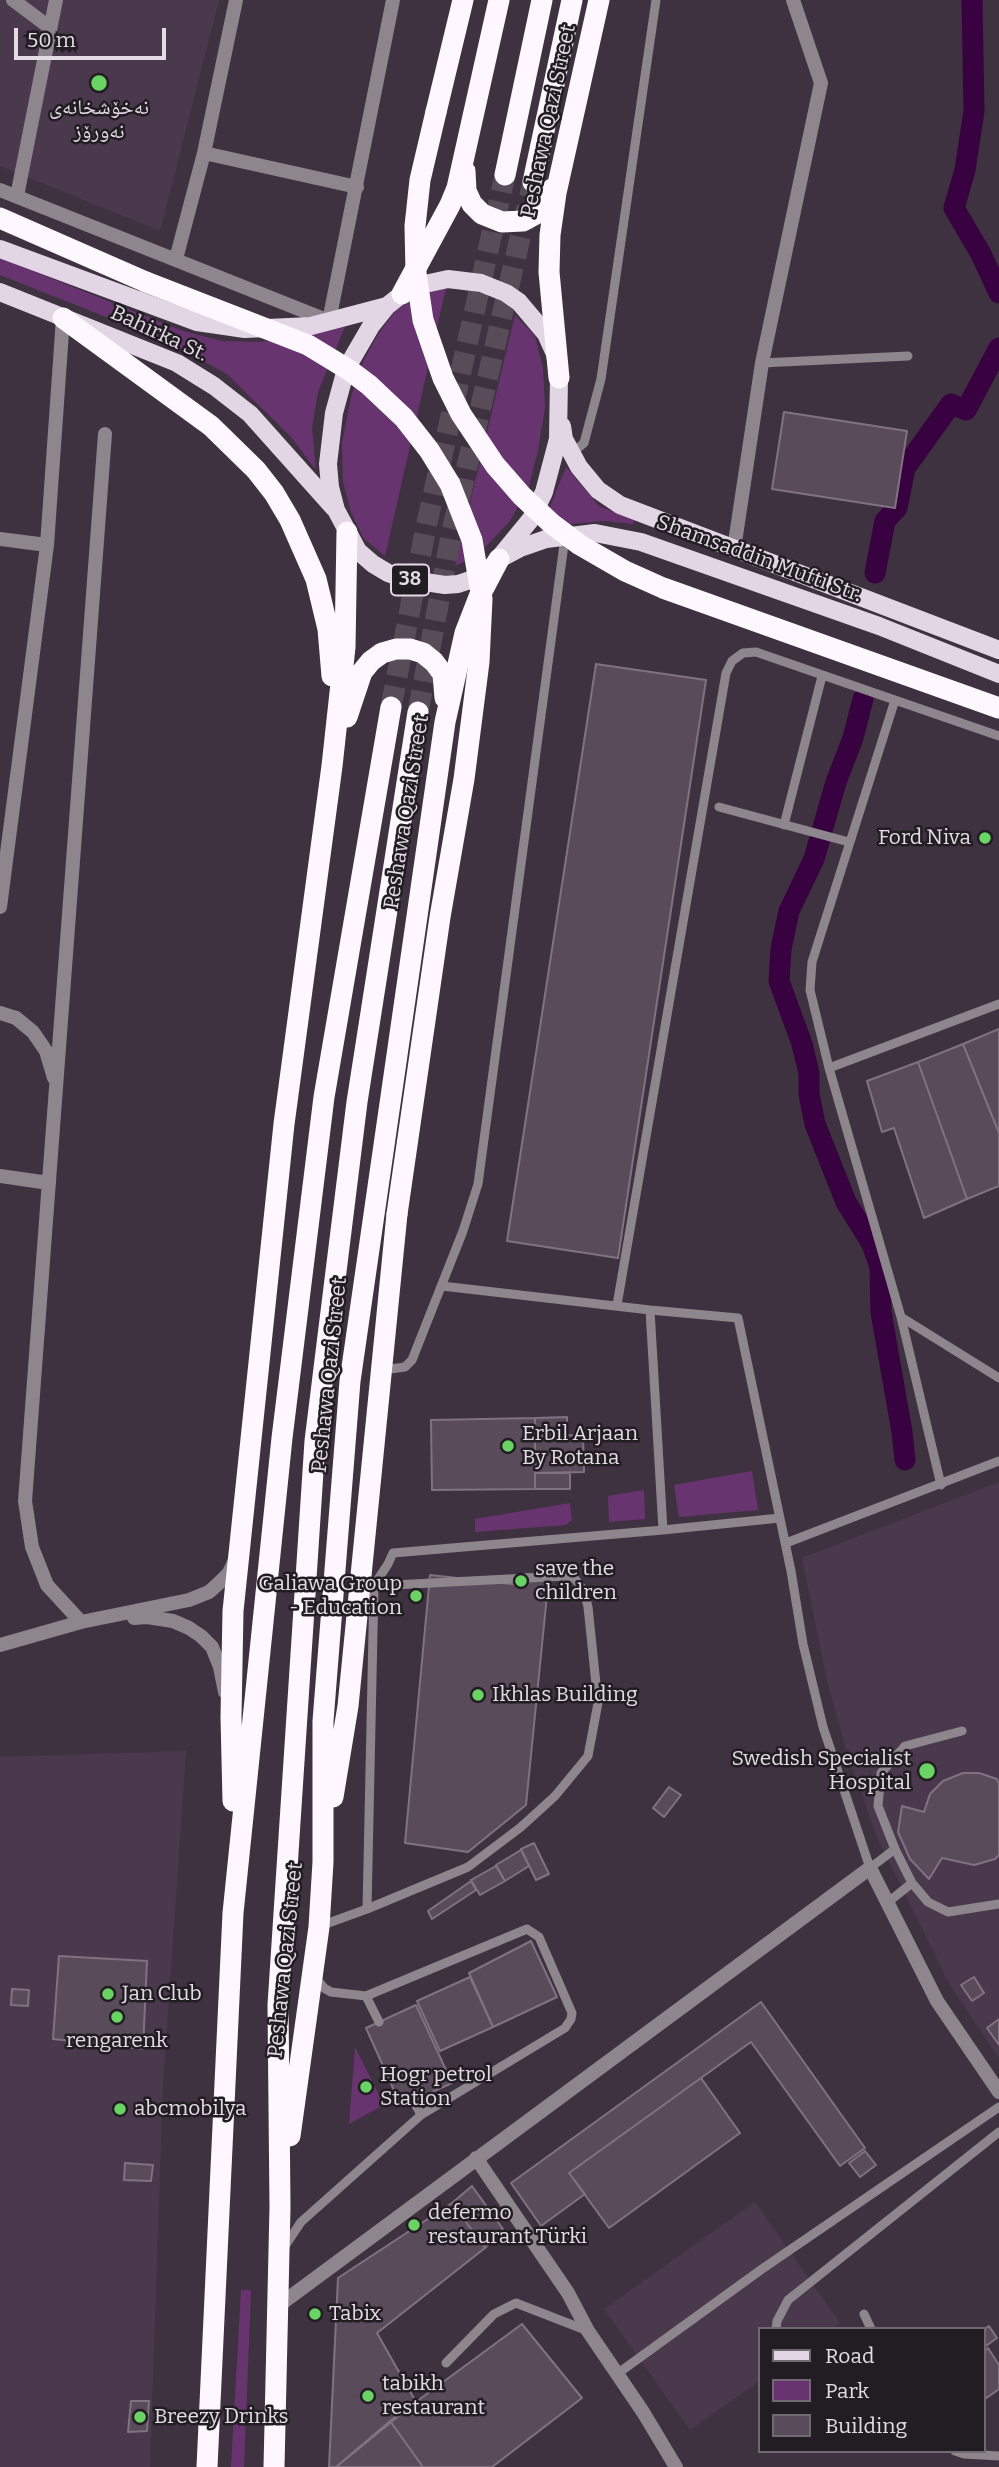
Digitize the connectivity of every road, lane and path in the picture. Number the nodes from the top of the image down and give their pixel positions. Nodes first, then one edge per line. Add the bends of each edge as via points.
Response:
1 (55, 0) edge
2 (236, 0) edge
3 (393, 0) edge
4 (463, 0) edge
5 (499, 0) edge
6 (542, 0) edge
7 (572, 0) edge
8 (599, 0) edge
9 (656, 0) edge
10 (793, 0) edge
11 (19, 3) edge
12 (49, 27) junction
13 (466, 152) junction
14 (204, 153) junction
15 (564, 158) junction
16 (505, 175) tunnel mouth
17 (533, 183) tunnel mouth
18 (357, 187) junction
19 (0, 190) edge
20 (17, 196) junction
21 (0, 218) edge
22 (0, 249) edge
23 (176, 259) junction
24 (0, 292) edge
25 (394, 300) junction
26 (63, 318) junction
27 (329, 321) junction
28 (908, 356) dead end
29 (762, 363) junction
30 (559, 378) junction
31 (559, 407) junction
32 (105, 434) dead end
33 (572, 453) junction
34 (336, 510) junction
35 (346, 532) junction
36 (565, 537) junction
37 (0, 539) edge
38 (47, 545) junction
39 (734, 550) junction
40 (499, 559) junction
41 (999, 650) edge
42 (999, 674) edge
43 (822, 676) junction
44 (895, 700) junction
45 (391, 707) tunnel mouth
46 (999, 708) edge
47 (418, 712) tunnel mouth
48 (445, 722) junction
49 (999, 736) edge
50 (332, 766) junction
51 (719, 807) dead end
52 (325, 820) junction
53 (784, 825) junction
54 (849, 842) junction
55 (0, 907) edge
56 (999, 1004) edge
57 (0, 1013) edge
58 (829, 1068) junction
59 (56, 1086) junction
60 (0, 1176) edge
61 (49, 1183) junction
62 (442, 1286) junction
63 (617, 1306) junction
64 (650, 1310) junction
65 (901, 1317) junction
66 (381, 1370) junction
67 (999, 1378) edge
68 (999, 1461) edge
69 (941, 1485) junction
70 (780, 1518) junction
71 (663, 1531) junction
72 (786, 1543) junction
73 (240, 1544) junction
74 (374, 1586) junction
75 (358, 1606) junction
76 (81, 1622) junction
77 (0, 1645) edge
78 (231, 1717) junction
79 (962, 1731) dead end
80 (895, 1849) junction
81 (323, 1862) junction
82 (870, 1868) junction
83 (912, 1883) junction
84 (887, 1903) junction
85 (999, 1904) edge
86 (367, 1909) junction
87 (233, 1913) junction
88 (319, 1927) junction
89 (312, 1972) junction
90 (366, 1996) junction
91 (379, 2022) dead end
92 (999, 2092) edge
93 (413, 2100) dead end
94 (999, 2107) edge
95 (421, 2115) junction
96 (999, 2132) edge
97 (476, 2158) junction
98 (280, 2207) junction
99 (278, 2267) junction
100 (278, 2306) junction
101 (864, 2314) dead end
102 (776, 2327) edge
103 (870, 2327) edge
104 (588, 2331) junction
105 (446, 2363) dead end
106 (617, 2374) junction
107 (961, 2453) edge
108 (999, 2456) edge
109 (207, 2467) edge
110 (274, 2467) edge
111 (677, 2467) edge

1 - 12 street
2 - 14 street
3 - 18 street
4 - 46 highway, bridge via 420,180 416,273 435,359 461,414 495,465 552,524 625,571
5 - 13 highway, Peshawa Qazi Street
6 - 16 highway, Peshawa Qazi Street
7 - 17 highway, Peshawa Qazi Street
8 - 15 highway, Peshawa Qazi Street
9 - 33 lane via 601,379 584,443
10 - 29 street via 821,83
11 - 12 street
12 - 20 street
13 - 15 highway via 465,184 472,204 489,218 509,223 530,218 546,204
13 - 25 highway, Peshawa Qazi Street via 450,205
14 - 18 street
14 - 23 street
15 - 30 highway, Peshawa Qazi Street via 550,235 549,272
18 - 27 street
19 - 20 street
20 - 23 street
21 - 66 highway, bridge via 329,356 369,384 429,450 455,493 472,540 482,599 480,662 397,1214
22 - 27 main road, Bahirka St. / 38 via 197,322 244,329
23 - 27 street
24 - 26 main road, Bahirka St. / 38
25 - 27 main road, Bahirka St. / 38
25 - 30 main road, Peshawa Qazi Street / 38 via 447,279 481,283 506,293 546,334
25 - 34 main road, Peshawa Qazi Street / 38 via 371,326 346,369 334,413 328,464
26 - 34 main road, Bahirka St. / 38 via 177,363 214,386 250,414
26 - 38 street
26 - 52 highway via 211,426 256,470 290,520 316,579 330,642
28 - 29 lane
29 - 39 street
30 - 31 main road, Peshawa Qazi Street / 38
31 - 33 main road, Shamsaddin Mufti Str. via 564,439
31 - 40 main road, Peshawa Qazi Street / 38 via 558,439 544,492 531,519
32 - 59 street
33 - 39 main road, Shamsaddin Mufti Str. via 598,490 620,505
34 - 35 main road, Peshawa Qazi Street / 38
35 - 40 main road, Peshawa Qazi Street / 38 via 373,564 424,583 471,581 485,575
35 - 50 highway, Peshawa Qazi Street via 345,647
36 - 40 main road, Shamsaddin Mufti Str.
36 - 42 main road, Shamsaddin Mufti Str. via 595,533 641,542 879,626
36 - 62 lane via 478,1184
37 - 38 street
38 - 55 street
39 - 41 main road, Shamsaddin Mufti Str.
40 - 48 highway, Peshawa Qazi Street via 465,633
43 - 44 lane
43 - 53 lane
43 - 63 lane via 756,652 737,656 728,667
44 - 49 lane
44 - 54 lane
45 - 87 highway, Peshawa Qazi Street via 324,1097 282,1438
47 - 98 highway, Peshawa Qazi Street via 357,1102 314,1441 278,2005
48 - 50 highway via 443,674 434,662 410,649 382,653 362,673
48 - 81 highway, Peshawa Qazi Street via 350,1381 323,1721
50 - 52 highway, Peshawa Qazi Street
51 - 53 lane
52 - 73 highway, Peshawa Qazi Street via 284,1124
53 - 54 lane
54 - 58 lane via 810,976 812,1005
56 - 58 lane
57 - 59 street via 16,1018 33,1032 46,1051
58 - 65 lane
59 - 61 street
60 - 61 street
61 - 76 street via 26,1501 32,1547 47,1585
62 - 63 lane
62 - 66 lane via 409,1364
63 - 64 lane
64 - 70 lane via 738,1318
64 - 71 lane
65 - 67 lane
65 - 69 lane
66 - 75 highway
68 - 69 lane
69 - 72 lane
70 - 71 lane
70 - 72 lane
71 - 74 lane via 393,1553
72 - 82 lane via 823,1727
73 - 76 street via 229,1573 209,1592
73 - 78 highway, Peshawa Qazi Street via 233,1611
74 - 75 lane
74 - 86 lane
74 - 86 lane via 575,1579 584,1591 587,1607 598,1703 588,1756 555,1797 468,1867
75 - 81 highway via 348,1706
76 - 77 street
76 - 78 street via 147,1617 189,1628 212,1647
78 - 87 highway, Peshawa Qazi Street
79 - 80 lane via 905,1746 881,1773 878,1806
80 - 82 lane
80 - 83 lane
81 - 88 highway, Peshawa Qazi Street
82 - 84 street
82 - 97 street
83 - 84 lane
83 - 85 lane via 928,1902 948,1912
84 - 92 street via 937,2001
86 - 88 lane
87 - 109 highway, Peshawa Qazi Street
88 - 89 highway, Peshawa Qazi Street
89 - 90 lane via 331,1992
89 - 98 highway, Peshawa Qazi Street
90 - 91 lane
90 - 95 lane via 522,1929 539,1937 572,2008 569,2024
93 - 95 lane
94 - 106 lane
95 - 99 lane via 301,2221 286,2243
96 - 102 lane via 788,2300
97 - 100 street
97 - 104 street via 568,2293
98 - 99 highway, Peshawa Qazi Street
99 - 100 highway, Peshawa Qazi Street
100 - 110 highway, Peshawa Qazi Street
101 - 103 lane
104 - 105 lane via 516,2303 494,2314
104 - 106 street
106 - 111 street
107 - 108 lane

